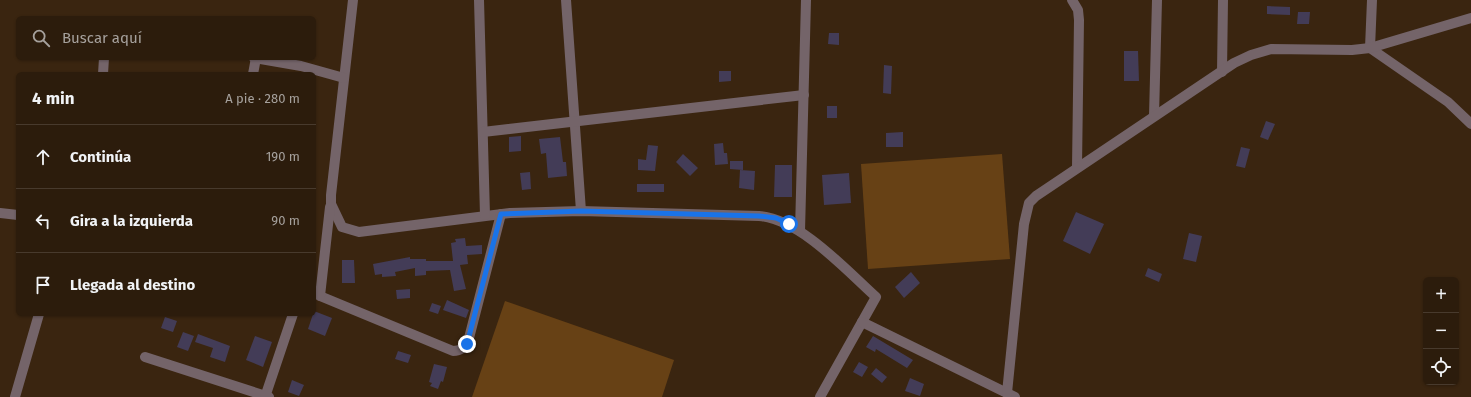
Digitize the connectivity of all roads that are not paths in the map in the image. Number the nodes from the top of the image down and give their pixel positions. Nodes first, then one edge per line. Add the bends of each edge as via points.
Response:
1 (353, 0) edge
2 (479, 0) edge
3 (566, 0) edge
4 (806, 0) edge
5 (1072, 0) edge
6 (1157, 0) edge
7 (1223, 0) edge
8 (1372, 0) edge
9 (1471, 18) edge
10 (1370, 48) junction
11 (104, 60) edge
12 (255, 60) edge
13 (266, 60) edge
14 (104, 72) edge
15 (253, 72) edge
16 (1222, 72) junction
17 (344, 78) junction
18 (804, 95) junction
19 (1154, 116) junction
20 (575, 121) junction
21 (1471, 124) edge
22 (483, 132) junction
23 (1077, 168) junction
24 (330, 204) junction
25 (581, 211) junction
26 (0, 213) edge
27 (501, 214) junction
28 (485, 215) junction
29 (16, 216) edge
30 (800, 231) junction
31 (317, 294) edge
32 (38, 316) edge
33 (292, 316) edge
34 (862, 322) junction
35 (145, 357) dead end
36 (1011, 395) edge
37 (267, 396) edge
38 (15, 397) edge
39 (820, 397) edge

1 - 17 street
2 - 22 street
3 - 20 street
4 - 18 street
5 - 23 street via 1078,10 1079,20
6 - 19 street
7 - 16 street
8 - 10 street
9 - 10 street
10 - 16 street via 1271,49 1251,55
10 - 21 street via 1448,102
11 - 14 street
12 - 15 street
13 - 17 street
16 - 19 street
17 - 24 street
18 - 20 street
18 - 30 street
19 - 23 street
20 - 22 street
20 - 25 street
22 - 28 street
23 - 36 street via 1036,196 1029,203 1026,212
24 - 28 street via 342,227 359,232
24 - 31 street
25 - 27 street
25 - 30 street via 765,216 776,218
26 - 29 street
27 - 28 street
27 - 31 street via 469,338 460,350 453,351
30 - 34 street via 876,297
32 - 38 street
33 - 37 street
34 - 36 street
34 - 39 street
35 - 37 street

